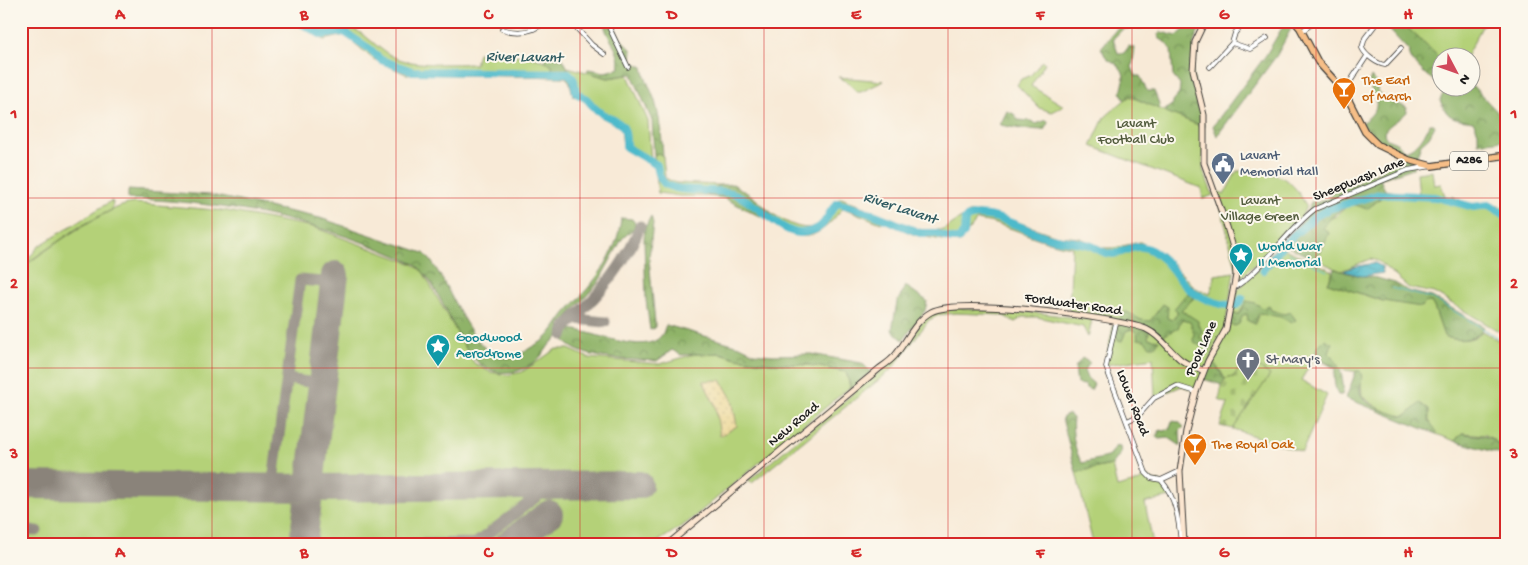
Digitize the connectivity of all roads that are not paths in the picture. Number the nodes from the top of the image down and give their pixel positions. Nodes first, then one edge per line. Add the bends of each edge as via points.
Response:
1 (546, 21) edge
2 (570, 21) edge
3 (606, 21) edge
4 (1205, 21) edge
5 (1246, 21) edge
6 (1294, 21) edge
7 (1316, 21) edge
8 (509, 25) dead end
9 (1375, 25) dead end
10 (502, 29) dead end
11 (507, 31) junction
12 (1302, 31) junction
13 (1267, 38) dead end
14 (1232, 43) junction
15 (1401, 48) dead end
16 (604, 54) dead end
17 (1367, 56) junction
18 (1210, 67) dead end
19 (628, 68) dead end
20 (1344, 91) junction
21 (1507, 155) edge
22 (1432, 166) junction
23 (1235, 287) junction
24 (925, 315) joint
25 (1116, 323) junction
26 (1204, 371) junction
27 (1196, 392) junction
28 (1127, 421) junction
29 (1180, 471) junction
30 (1161, 480) junction
31 (668, 544) edge
32 (1183, 544) edge

1 - 11 street via 531,31
2 - 16 street
3 - 19 street
4 - 23 street, Pook Lane via 1195,42 1193,70 1204,115 1204,163 1234,251
5 - 14 street via 1235,33
6 - 12 main road, A286
7 - 12 street
8 - 11 street
9 - 17 street via 1362,48
10 - 11 street
12 - 20 main road, A286 via 1318,62
13 - 14 street via 1250,49
14 - 18 street
15 - 17 street via 1388,64 1380,64
17 - 20 street
20 - 22 main road, A286 via 1358,120 1372,139 1416,164
21 - 22 main road, A286
22 - 23 street, Sheepwash Lane via 1408,170 1315,209
23 - 26 street, Pook Lane via 1226,328
24 - 25 street, Fordwater Road via 951,306 1010,308
24 - 31 street, New Road via 896,355
25 - 26 street, Fordwater Road via 1133,325 1156,334 1179,358
25 - 28 street, Lower Road via 1106,367
26 - 27 street, Pook Lane
27 - 28 street via 1177,386 1154,398 1136,417
27 - 29 street, Pook Lane
28 - 30 street, Lower Road via 1146,473
29 - 30 street
29 - 32 street, Pook Lane
30 - 32 street, Lower Road via 1176,511

